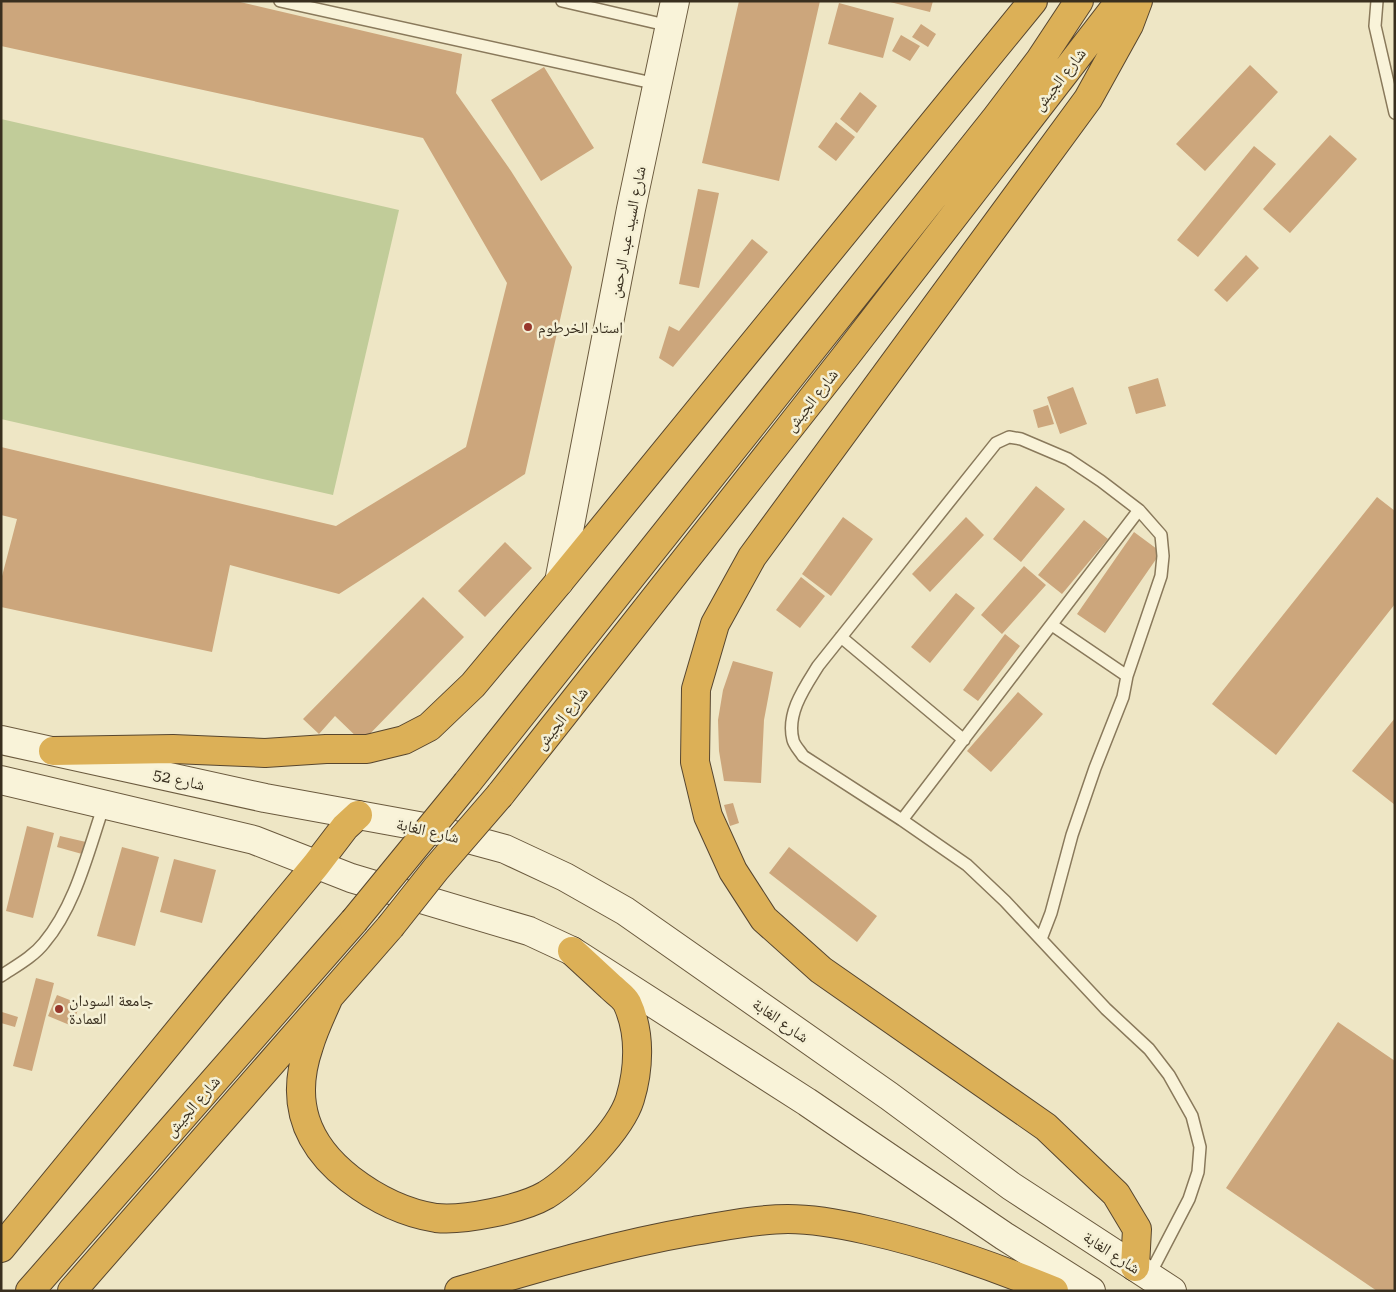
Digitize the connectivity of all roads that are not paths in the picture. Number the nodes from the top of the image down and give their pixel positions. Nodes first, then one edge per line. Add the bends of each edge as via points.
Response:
1 (280, 1) edge
2 (562, 1) edge
3 (1033, 1) edge
4 (1080, 1) edge
5 (1120, 1) edge
6 (1138, 1) edge
7 (1377, 1) edge
8 (672, 13) edge
9 (657, 84) junction
10 (1395, 113) edge
11 (1139, 510) junction
12 (559, 582) junction
13 (1052, 625) junction
14 (841, 637) junction
15 (1127, 676) junction
16 (1, 740) edge
17 (964, 740) junction
18 (53, 751) junction
19 (1, 780) edge
20 (104, 805) junction
21 (358, 815) junction
22 (902, 820) junction
23 (316, 865) junction
24 (1041, 939) junction
25 (572, 951) junction
26 (1, 976) edge
27 (329, 997) junction
28 (1, 1248) edge
29 (1142, 1271) junction
30 (30, 1291) edge
31 (72, 1291) edge
32 (459, 1291) edge
33 (1054, 1291) edge
34 (1091, 1291) edge
35 (1172, 1291) edge

1 - 9 lane
2 - 8 lane
3 - 12 highway
4 - 30 highway, شارع الجيش, bridge via 990,125 467,783 354,921
5 - 27 highway, شارع الجيش, bridge via 845,358 500,795
6 - 29 highway via 1129,25 1088,99 752,557 716,624 696,689 695,762 708,816 732,871 764,920 821,970 1046,1127 1116,1194 1137,1229
7 - 10 lane via 1375,26
8 - 9 main road, شارع السيد عبد الرحمن
9 - 12 main road, شارع السيد عبد الرحمن
11 - 13 lane
11 - 14 lane via 1068,459 1009,437 996,443
11 - 15 lane via 1161,535 1164,556 1161,576
12 - 18 highway via 473,685 429,727 404,740 368,749 266,753 173,749
13 - 15 lane
13 - 17 lane
14 - 17 lane
14 - 22 lane via 798,698 791,724 793,741 804,756
15 - 24 lane via 1123,697 1072,836
16 - 18 main road, شارع 52
17 - 22 lane
18 - 21 main road, شارع 52
19 - 20 main road
20 - 23 main road via 254,840
20 - 26 lane via 65,910 44,943
21 - 23 highway
21 - 29 main road, شارع الغابة via 424,827 505,849 565,877 625,911 889,1096 1011,1186
22 - 24 lane via 967,865
23 - 25 main road via 529,932
23 - 28 highway
24 - 29 lane via 1106,1009 1150,1049 1192,1116 1200,1147 1198,1172 1188,1199
25 - 27 highway via 626,1001 637,1033 630,1101 611,1133 576,1171 545,1195 510,1209 472,1217 437,1218 400,1209 357,1185 334,1167 316,1144 302,1112 301,1080 308,1046
25 - 34 main road
27 - 31 highway, شارع الجيش
29 - 35 main road, شارع الغابة
32 - 33 highway via 648,1239 727,1225 787,1219 834,1223 926,1244

